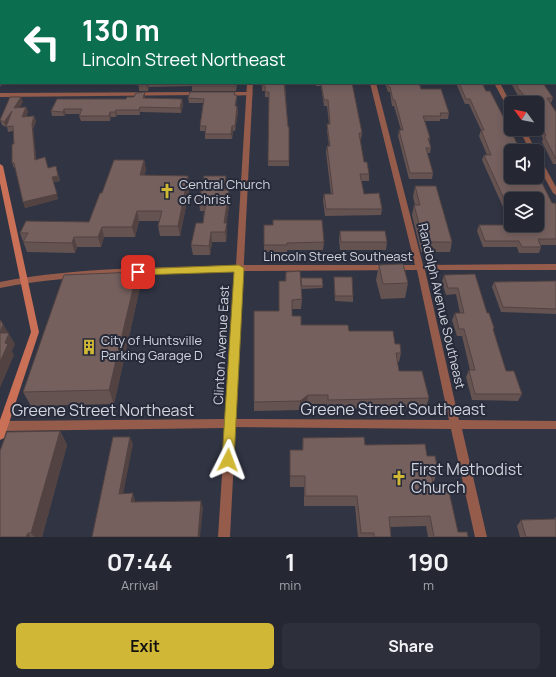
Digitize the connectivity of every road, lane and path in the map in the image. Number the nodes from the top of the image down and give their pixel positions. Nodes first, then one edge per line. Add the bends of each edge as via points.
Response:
1 (250, 84) edge
2 (373, 84) edge
3 (498, 84) edge
4 (204, 94) edge
5 (219, 94) edge
6 (250, 94) junction
7 (0, 95) edge
8 (504, 96) edge
9 (0, 166) edge
10 (544, 171) edge
11 (556, 193) edge
12 (556, 266) edge
13 (239, 268) junction
14 (420, 268) junction
15 (25, 280) junction
16 (0, 285) edge
17 (230, 424) junction
18 (455, 424) junction
19 (556, 425) edge
20 (1, 429) edge
21 (224, 537) edge
22 (481, 537) edge

1 - 6 street, Clinton Avenue East
2 - 14 street, Randolph Avenue Southeast
3 - 8 street
4 - 7 street
5 - 6 street
6 - 13 street, Clinton Avenue East
9 - 15 main road
10 - 11 street
12 - 14 street, Lincoln Street Southeast
13 - 14 street, Lincoln Street Southeast
13 - 15 street, Lincoln Street Southeast via 72,275
13 - 17 street, Clinton Avenue East
14 - 18 street, Randolph Avenue Southeast
15 - 16 street, Lincoln Street Southeast
15 - 20 main road via 35,332
17 - 18 street, Greene Street Southeast
17 - 20 street, Greene Street Northeast
17 - 21 street, Clinton Avenue East
18 - 19 street, Greene Street Southeast
18 - 22 street, Randolph Avenue Southeast

